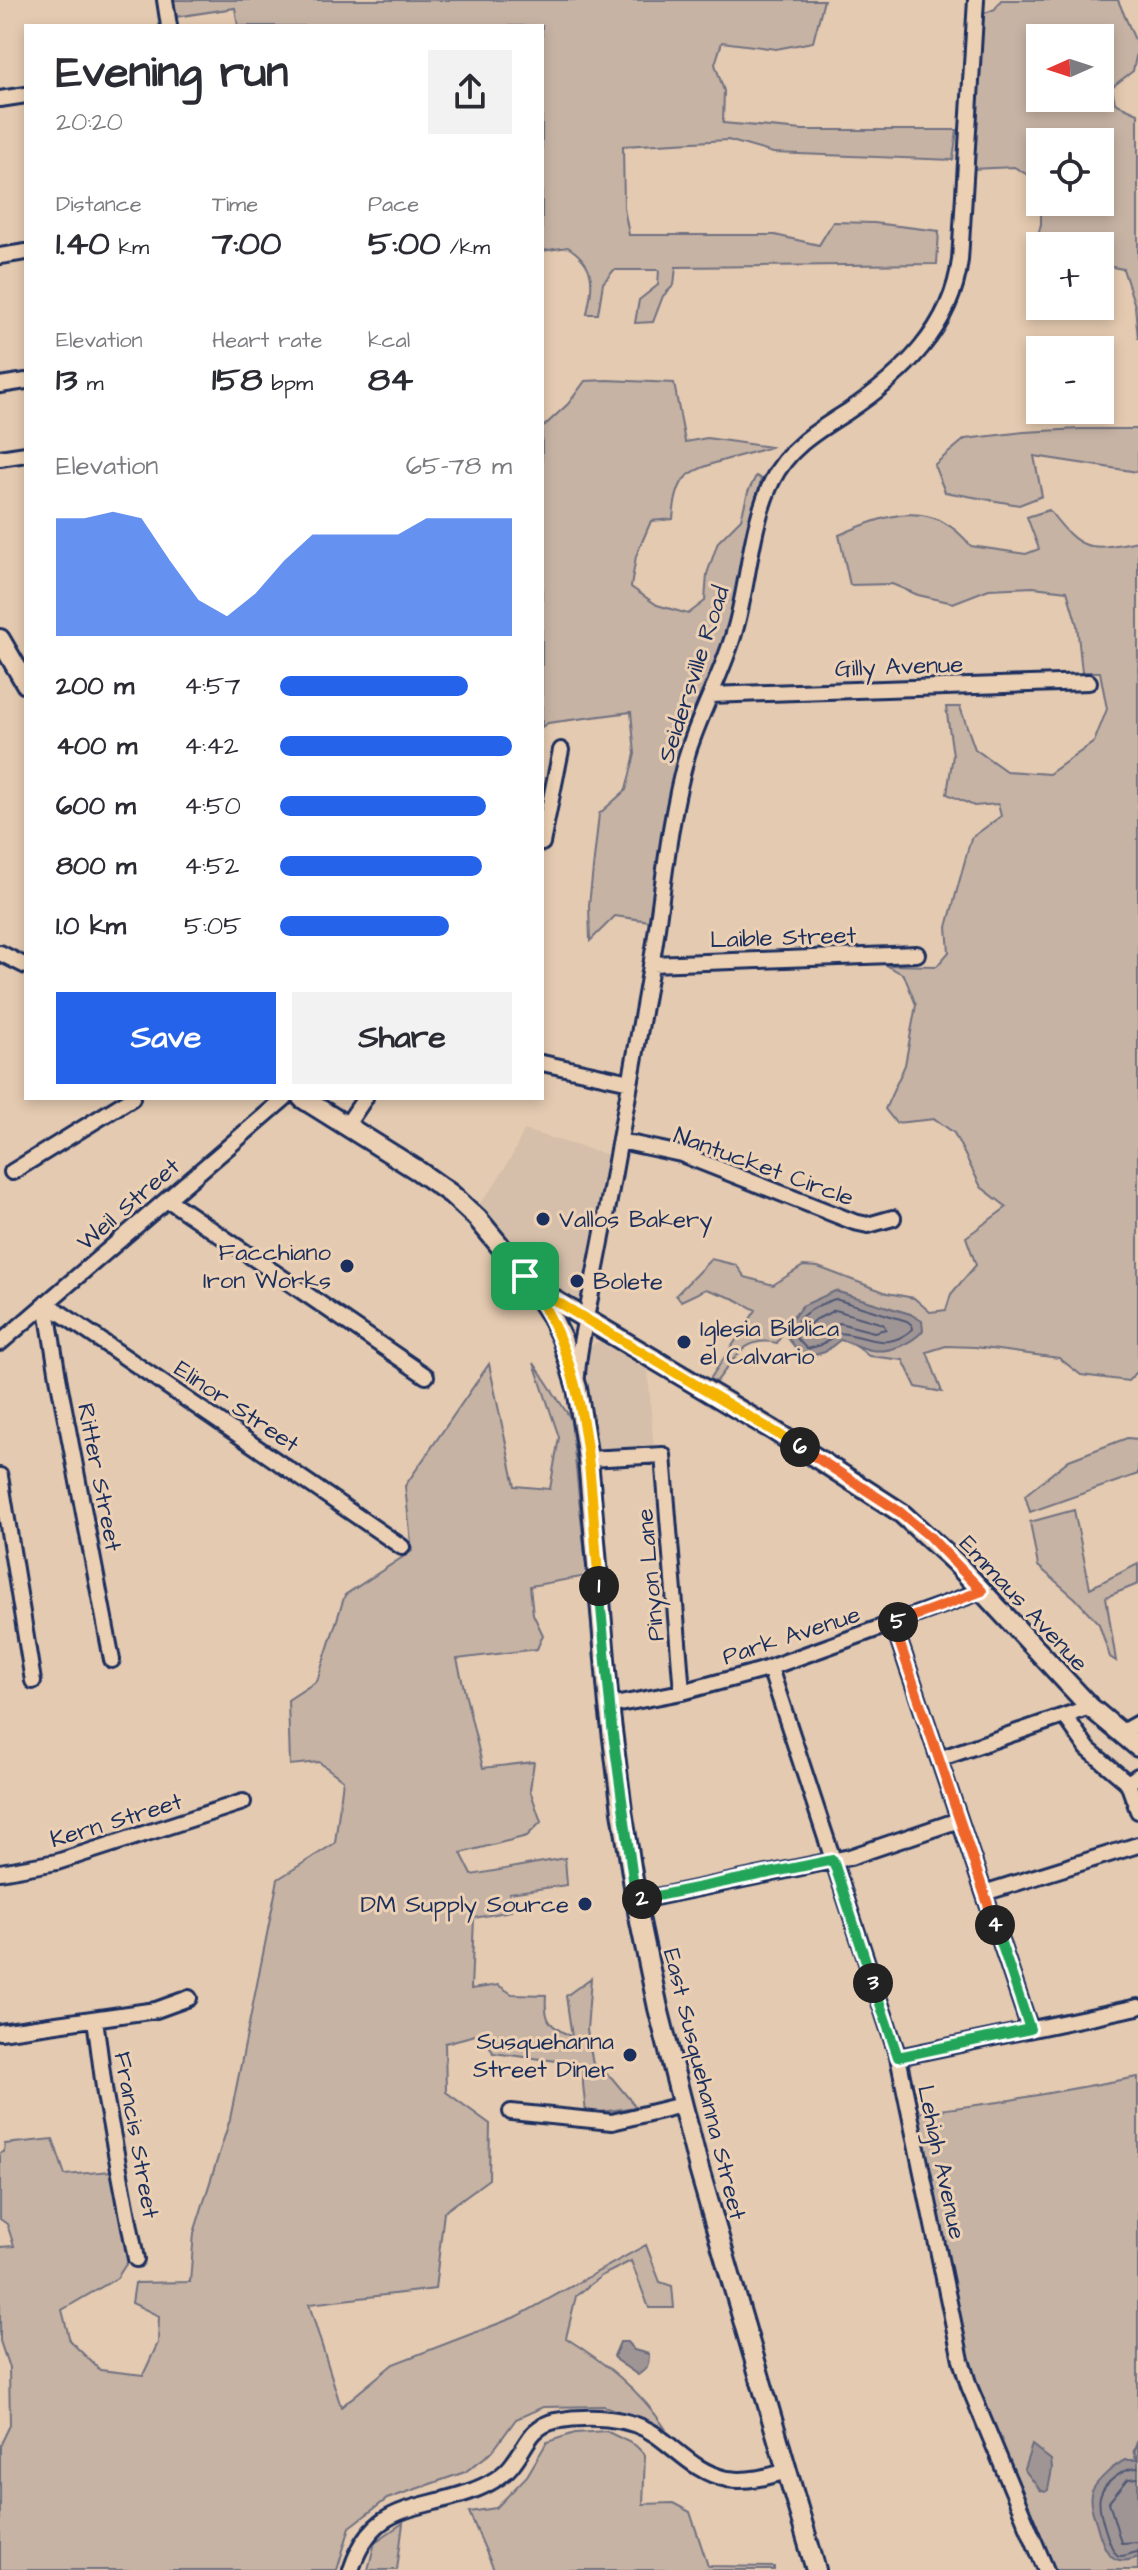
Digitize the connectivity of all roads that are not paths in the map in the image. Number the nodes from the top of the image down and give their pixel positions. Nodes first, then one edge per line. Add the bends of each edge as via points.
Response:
1 (165, 0) edge
2 (976, 0) edge
3 (169, 24) edge
4 (24, 95) edge
5 (0, 99) edge
6 (24, 252) edge
7 (0, 256) edge
8 (24, 381) edge
9 (0, 385) edge
10 (24, 454) edge
11 (0, 458) edge
12 (0, 639) edge
13 (24, 681) edge
14 (1089, 682) dead end
15 (710, 695) junction
16 (561, 750) dead end
17 (544, 832) edge
18 (0, 953) edge
19 (917, 954) dead end
20 (651, 964) junction
21 (24, 965) edge
22 (544, 1063) edge
23 (630, 1082) junction
24 (129, 1100) edge
25 (283, 1100) edge
26 (305, 1100) edge
27 (364, 1100) edge
28 (346, 1126) junction
29 (620, 1141) junction
30 (12, 1172) dead end
31 (167, 1199) junction
32 (893, 1218) dead end
33 (525, 1276) junction
34 (46, 1303) junction
35 (586, 1319) junction
36 (0, 1343) edge
37 (426, 1376) dead end
38 (577, 1388) junction
39 (588, 1459) junction
40 (0, 1476) edge
41 (402, 1547) dead end
42 (982, 1591) junction
43 (893, 1623) junction
44 (112, 1660) dead end
45 (770, 1668) junction
46 (33, 1681) dead end
47 (682, 1692) junction
48 (609, 1706) junction
49 (1090, 1707) junction
50 (1065, 1716) junction
51 (1138, 1723) edge
52 (1120, 1733) junction
53 (1138, 1747) edge
54 (939, 1759) junction
55 (1133, 1779) edge
56 (243, 1802) dead end
57 (1138, 1811) edge
58 (959, 1820) junction
59 (1138, 1845) edge
60 (833, 1860) junction
61 (0, 1872) edge
62 (984, 1893) junction
63 (636, 1901) junction
64 (189, 1998) dead end
65 (1138, 2007) edge
66 (95, 2019) junction
67 (1030, 2029) junction
68 (0, 2032) edge
69 (898, 2057) junction
70 (682, 2105) junction
71 (511, 2112) dead end
72 (136, 2259) dead end
73 (787, 2471) junction
74 (351, 2570) edge
75 (816, 2570) edge
76 (1046, 2570) edge

1 - 3 street
2 - 15 street, Seidersville Road via 960,260 953,293 904,368 805,439 779,468 765,498 735,633
4 - 5 street
6 - 7 street
8 - 9 street
10 - 11 street
12 - 13 main road
14 - 15 street, Gilly Avenue
15 - 20 street, Seidersville Road via 679,791
16 - 17 street
18 - 21 street
19 - 20 street, Laible Street
20 - 23 street, Seidersville Road
22 - 23 street
23 - 29 street, Seidersville Road
24 - 30 street
25 - 31 street, Weil Street
26 - 28 main road
27 - 28 street
28 - 33 main road via 451,1194
29 - 32 street, Nantucket Circle via 681,1154 854,1222 868,1225
29 - 35 street, Seidersville Road
31 - 34 street, Weil Street
31 - 37 street
33 - 35 main road, Emmaus Avenue
33 - 38 main road, East Susquehanna Street via 556,1327
34 - 36 street, Weil Street
34 - 41 street, Elinor Street
34 - 44 street, Ritter Street
35 - 38 street, Seidersville Road
35 - 42 main road, Emmaus Avenue via 875,1494 929,1536
38 - 39 main road, East Susquehanna Street
39 - 47 street, Pinyon Lane via 663,1455
39 - 48 main road, East Susquehanna Street
40 - 46 street
42 - 43 street, Park Avenue
42 - 49 main road, Emmaus Avenue
43 - 45 street, Park Avenue
43 - 54 street
45 - 47 street, Park Avenue
45 - 60 street, Lehigh Avenue
47 - 48 street, Park Avenue
48 - 63 main road, East Susquehanna Street
49 - 50 street
49 - 52 main road, Emmaus Avenue
50 - 54 street
50 - 55 street via 1088,1749
51 - 52 street
52 - 53 main road, Emmaus Avenue
54 - 58 street
55 - 57 street
56 - 61 street, Kern Street via 57,1862
58 - 60 street
58 - 62 street
59 - 62 street
60 - 63 street
60 - 69 street, Lehigh Avenue
62 - 67 street
63 - 70 main road, East Susquehanna Street
64 - 66 street via 156,2010
65 - 67 street
66 - 68 street
66 - 72 street, Francis Street
67 - 69 street
69 - 76 street, Lehigh Avenue via 961,2360
70 - 71 street via 612,2122
70 - 73 main road, East Susquehanna Street
73 - 74 street via 756,2479 726,2478 702,2470 637,2426 598,2419 553,2422 533,2433 513,2464 490,2483 382,2520 363,2540
73 - 75 main road, East Susquehanna Street

